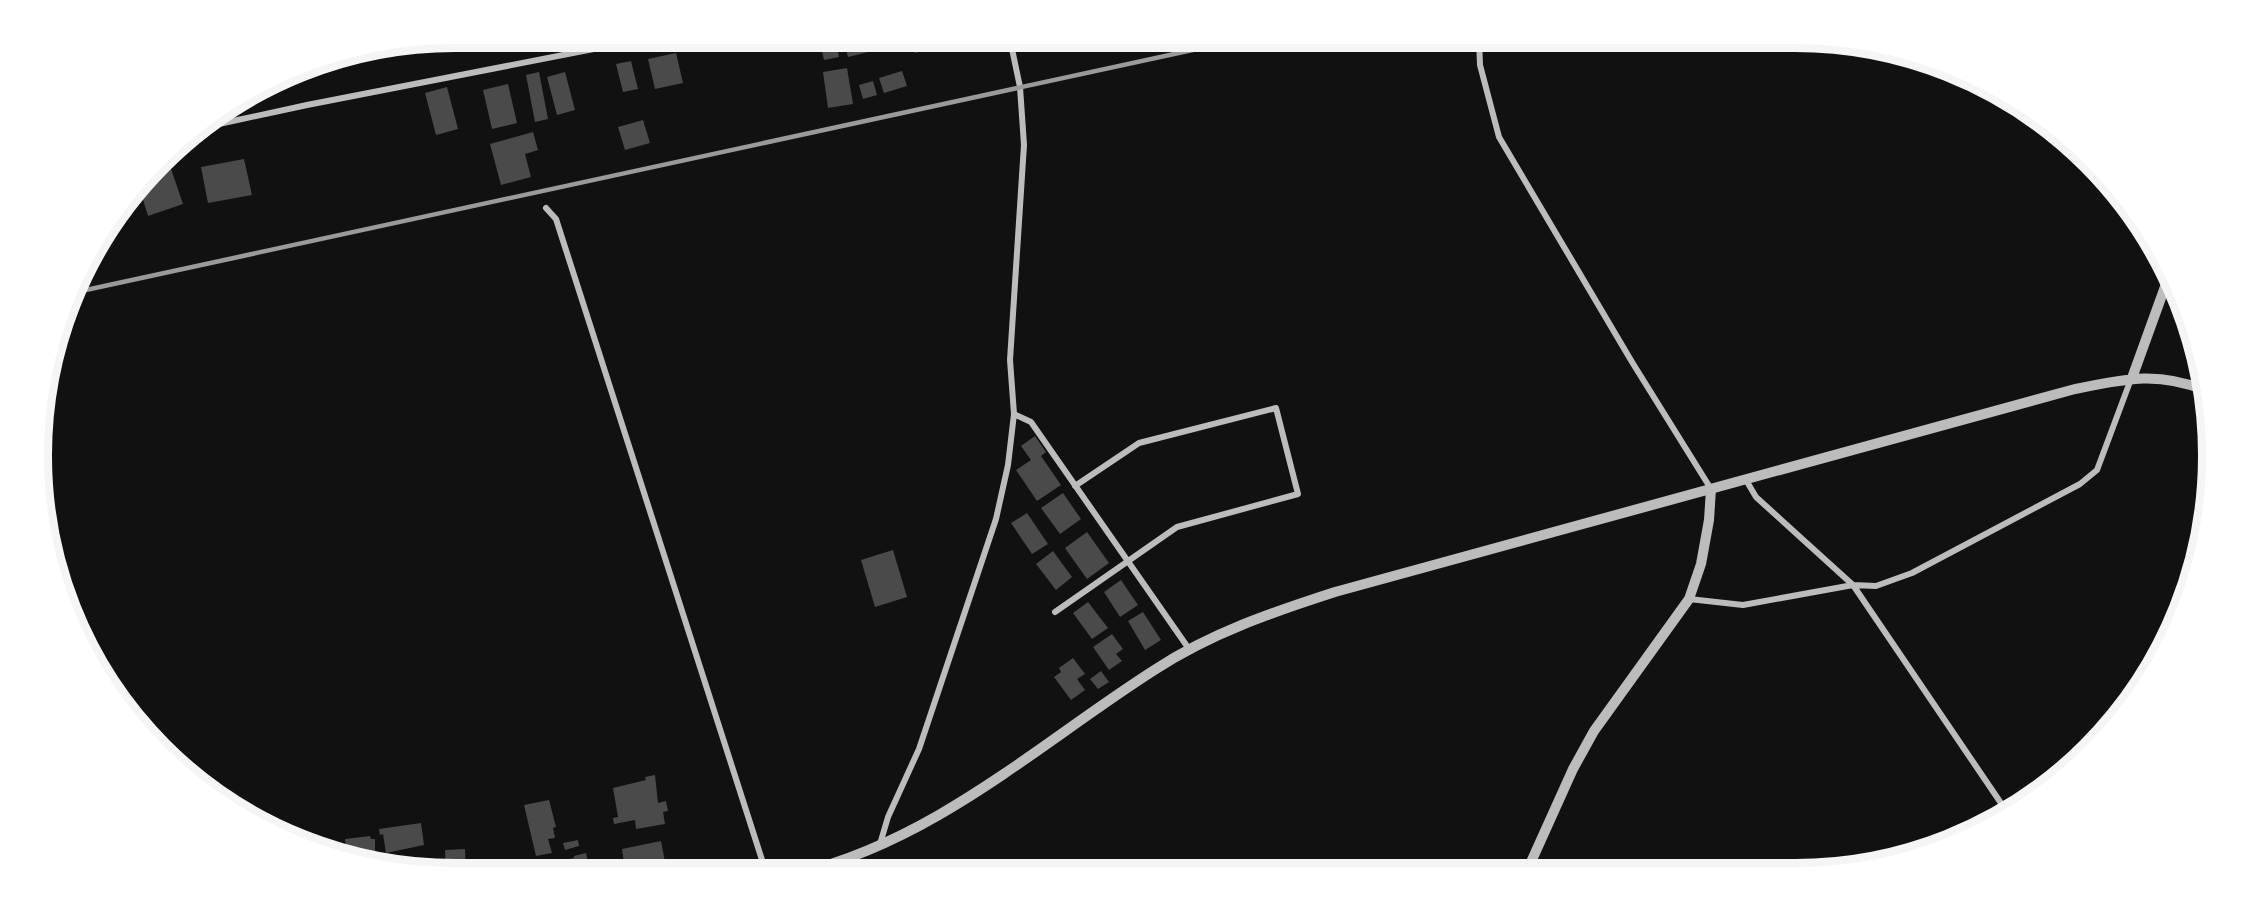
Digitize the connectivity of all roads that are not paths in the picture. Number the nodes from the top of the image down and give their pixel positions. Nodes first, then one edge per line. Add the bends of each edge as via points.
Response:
1 (600, 48) edge
2 (1012, 48) edge
3 (1479, 48) edge
4 (218, 125) edge
5 (546, 208) dead end
6 (2165, 287) edge
7 (2132, 378) junction
8 (2196, 387) edge
9 (1014, 414) junction
10 (1746, 480) junction
11 (1075, 486) junction
12 (1711, 489) junction
13 (1127, 562) junction
14 (1853, 585) junction
15 (1689, 599) junction
16 (1055, 612) dead end
17 (1189, 649) junction
18 (2002, 805) edge
19 (879, 844) junction
20 (763, 863) edge
21 (834, 863) edge
22 (1531, 863) edge

1 - 4 street
2 - 9 street via 1020,87 1024,145 1010,360
3 - 12 street via 1480,65 1499,137
5 - 20 street via 556,219
6 - 7 street
7 - 8 street via 2166,378
7 - 10 street via 2075,389
7 - 14 street via 2097,470 2080,484 1912,573 1876,586
9 - 11 street via 1031,422
9 - 19 street via 996,519 919,749
10 - 12 street
10 - 14 street via 1756,497
11 - 13 street
11 - 13 street via 1139,444 1276,408 1298,494 1176,527
12 - 15 street via 1701,564
12 - 17 street via 1335,592 1281,609
13 - 16 street
13 - 17 street
14 - 15 street via 1743,605
14 - 18 street
15 - 22 street via 1594,731
17 - 19 street via 978,792 929,822
19 - 21 street

